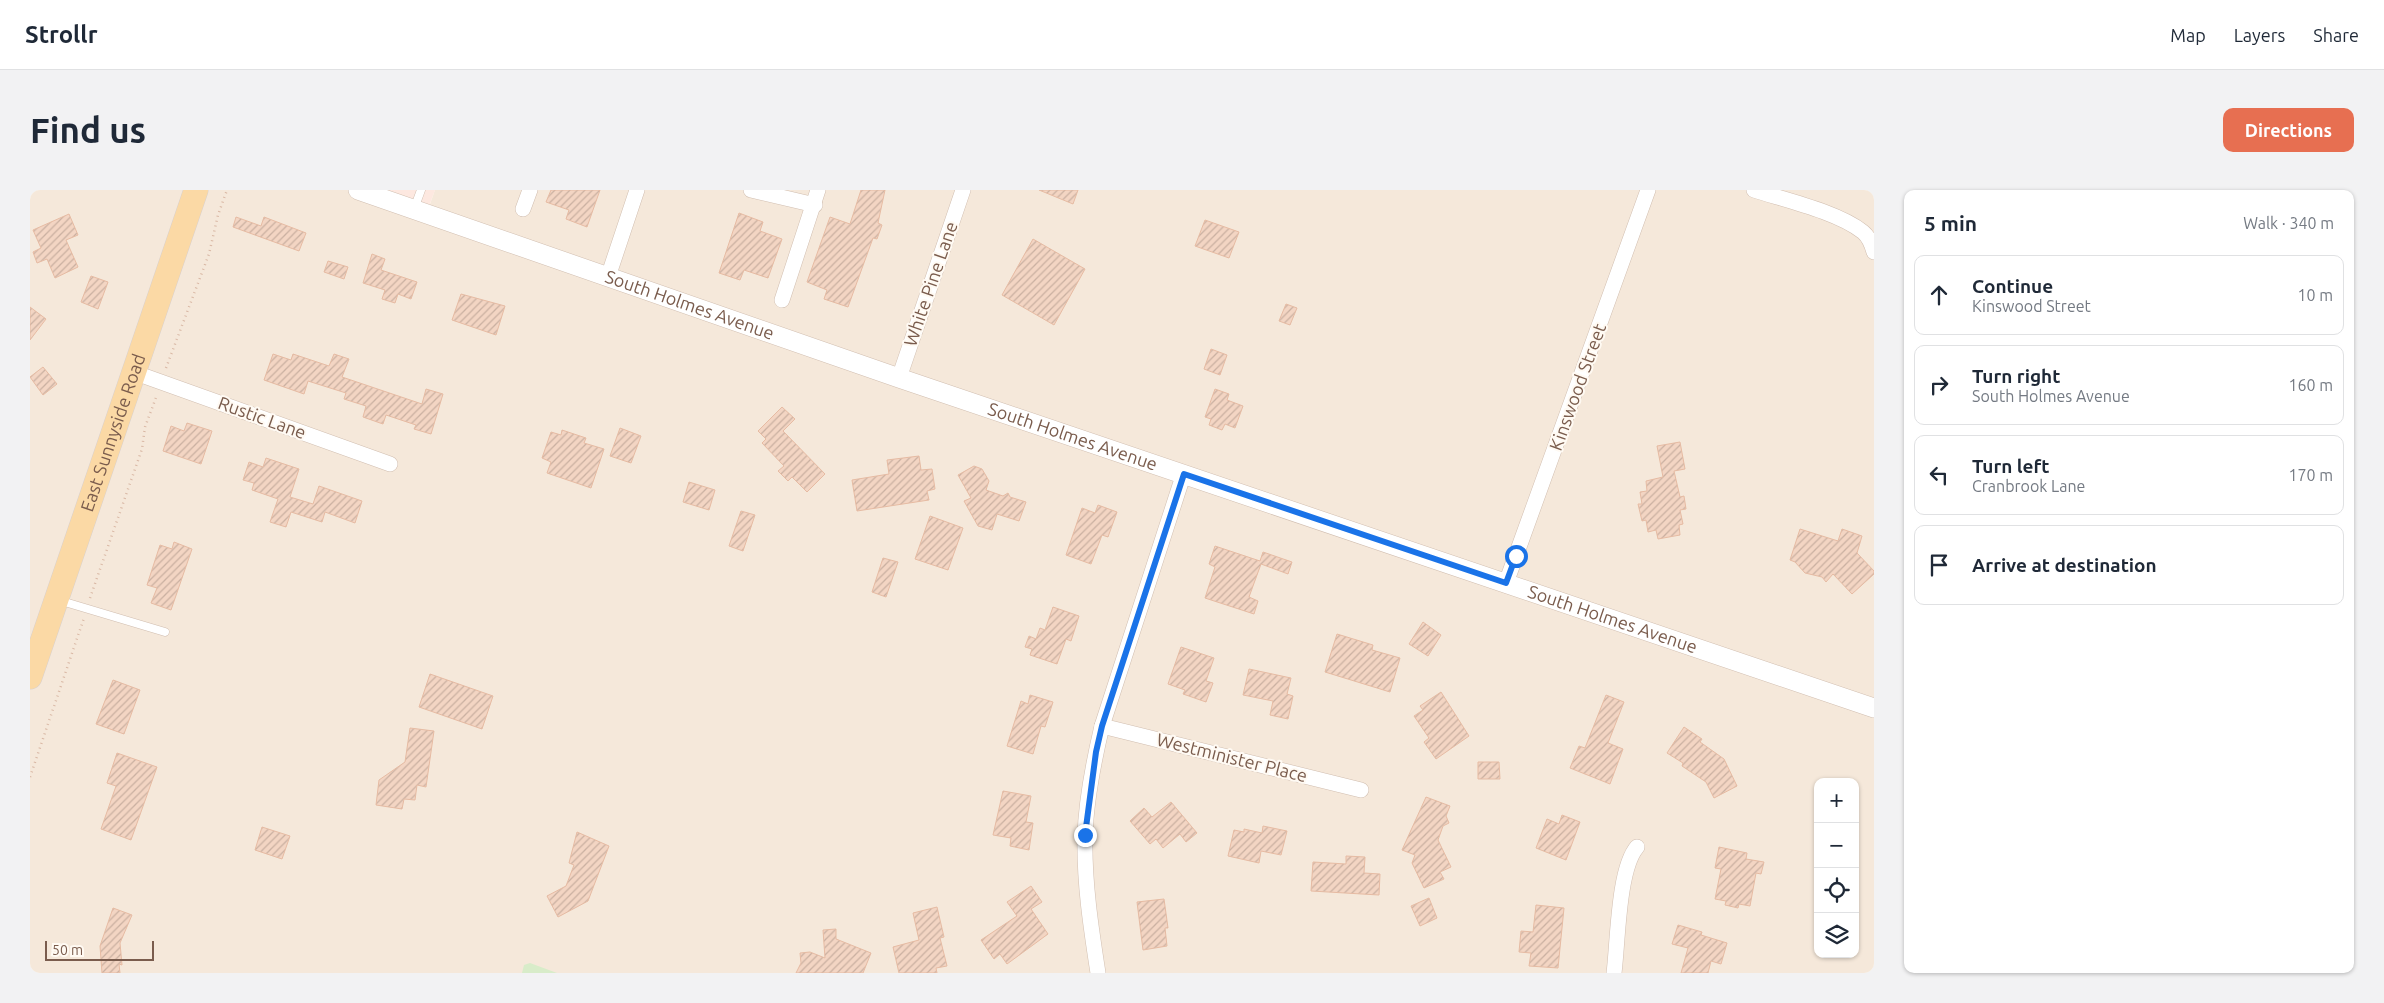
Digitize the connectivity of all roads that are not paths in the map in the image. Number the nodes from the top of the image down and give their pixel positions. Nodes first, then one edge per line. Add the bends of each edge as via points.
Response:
1 (196, 190) edge
2 (358, 190) edge
3 (421, 190) edge
4 (530, 190) edge
5 (638, 190) edge
6 (750, 190) edge
7 (963, 190) edge
8 (1648, 190) edge
9 (1754, 190) edge
10 (817, 197) edge
11 (414, 209) junction
12 (524, 209) dead end
13 (1874, 252) edge
14 (608, 277) junction
15 (782, 300) dead end
16 (133, 372) junction
17 (899, 378) junction
18 (390, 464) dead end
19 (1184, 474) junction
20 (1506, 583) junction
21 (56, 599) junction
22 (165, 632) dead end
23 (30, 677) edge
24 (1874, 708) edge
25 (1102, 726) junction
26 (1361, 790) dead end
27 (1637, 846) dead end
28 (1098, 973) edge
29 (1614, 973) edge

1 - 16 main road, East Sunnyside Road
2 - 11 street, South Holmes Avenue
3 - 11 lane
4 - 12 street
5 - 14 street
6 - 10 street
7 - 17 street, White Pine Lane
8 - 20 street, Kinswood Street
9 - 13 street via 1828,214 1857,228 1865,233
10 - 15 street
11 - 14 street, South Holmes Avenue
14 - 17 street, South Holmes Avenue
16 - 18 street, Rustic Lane
16 - 21 main road, East Sunnyside Road
17 - 19 street, South Holmes Avenue
19 - 20 street, South Holmes Avenue
19 - 25 street
20 - 24 street, South Holmes Avenue
21 - 22 lane
21 - 23 main road, East Sunnyside Road
25 - 26 street, Westminister Place
25 - 28 street via 1085,835 1088,901
27 - 29 street via 1624,876

